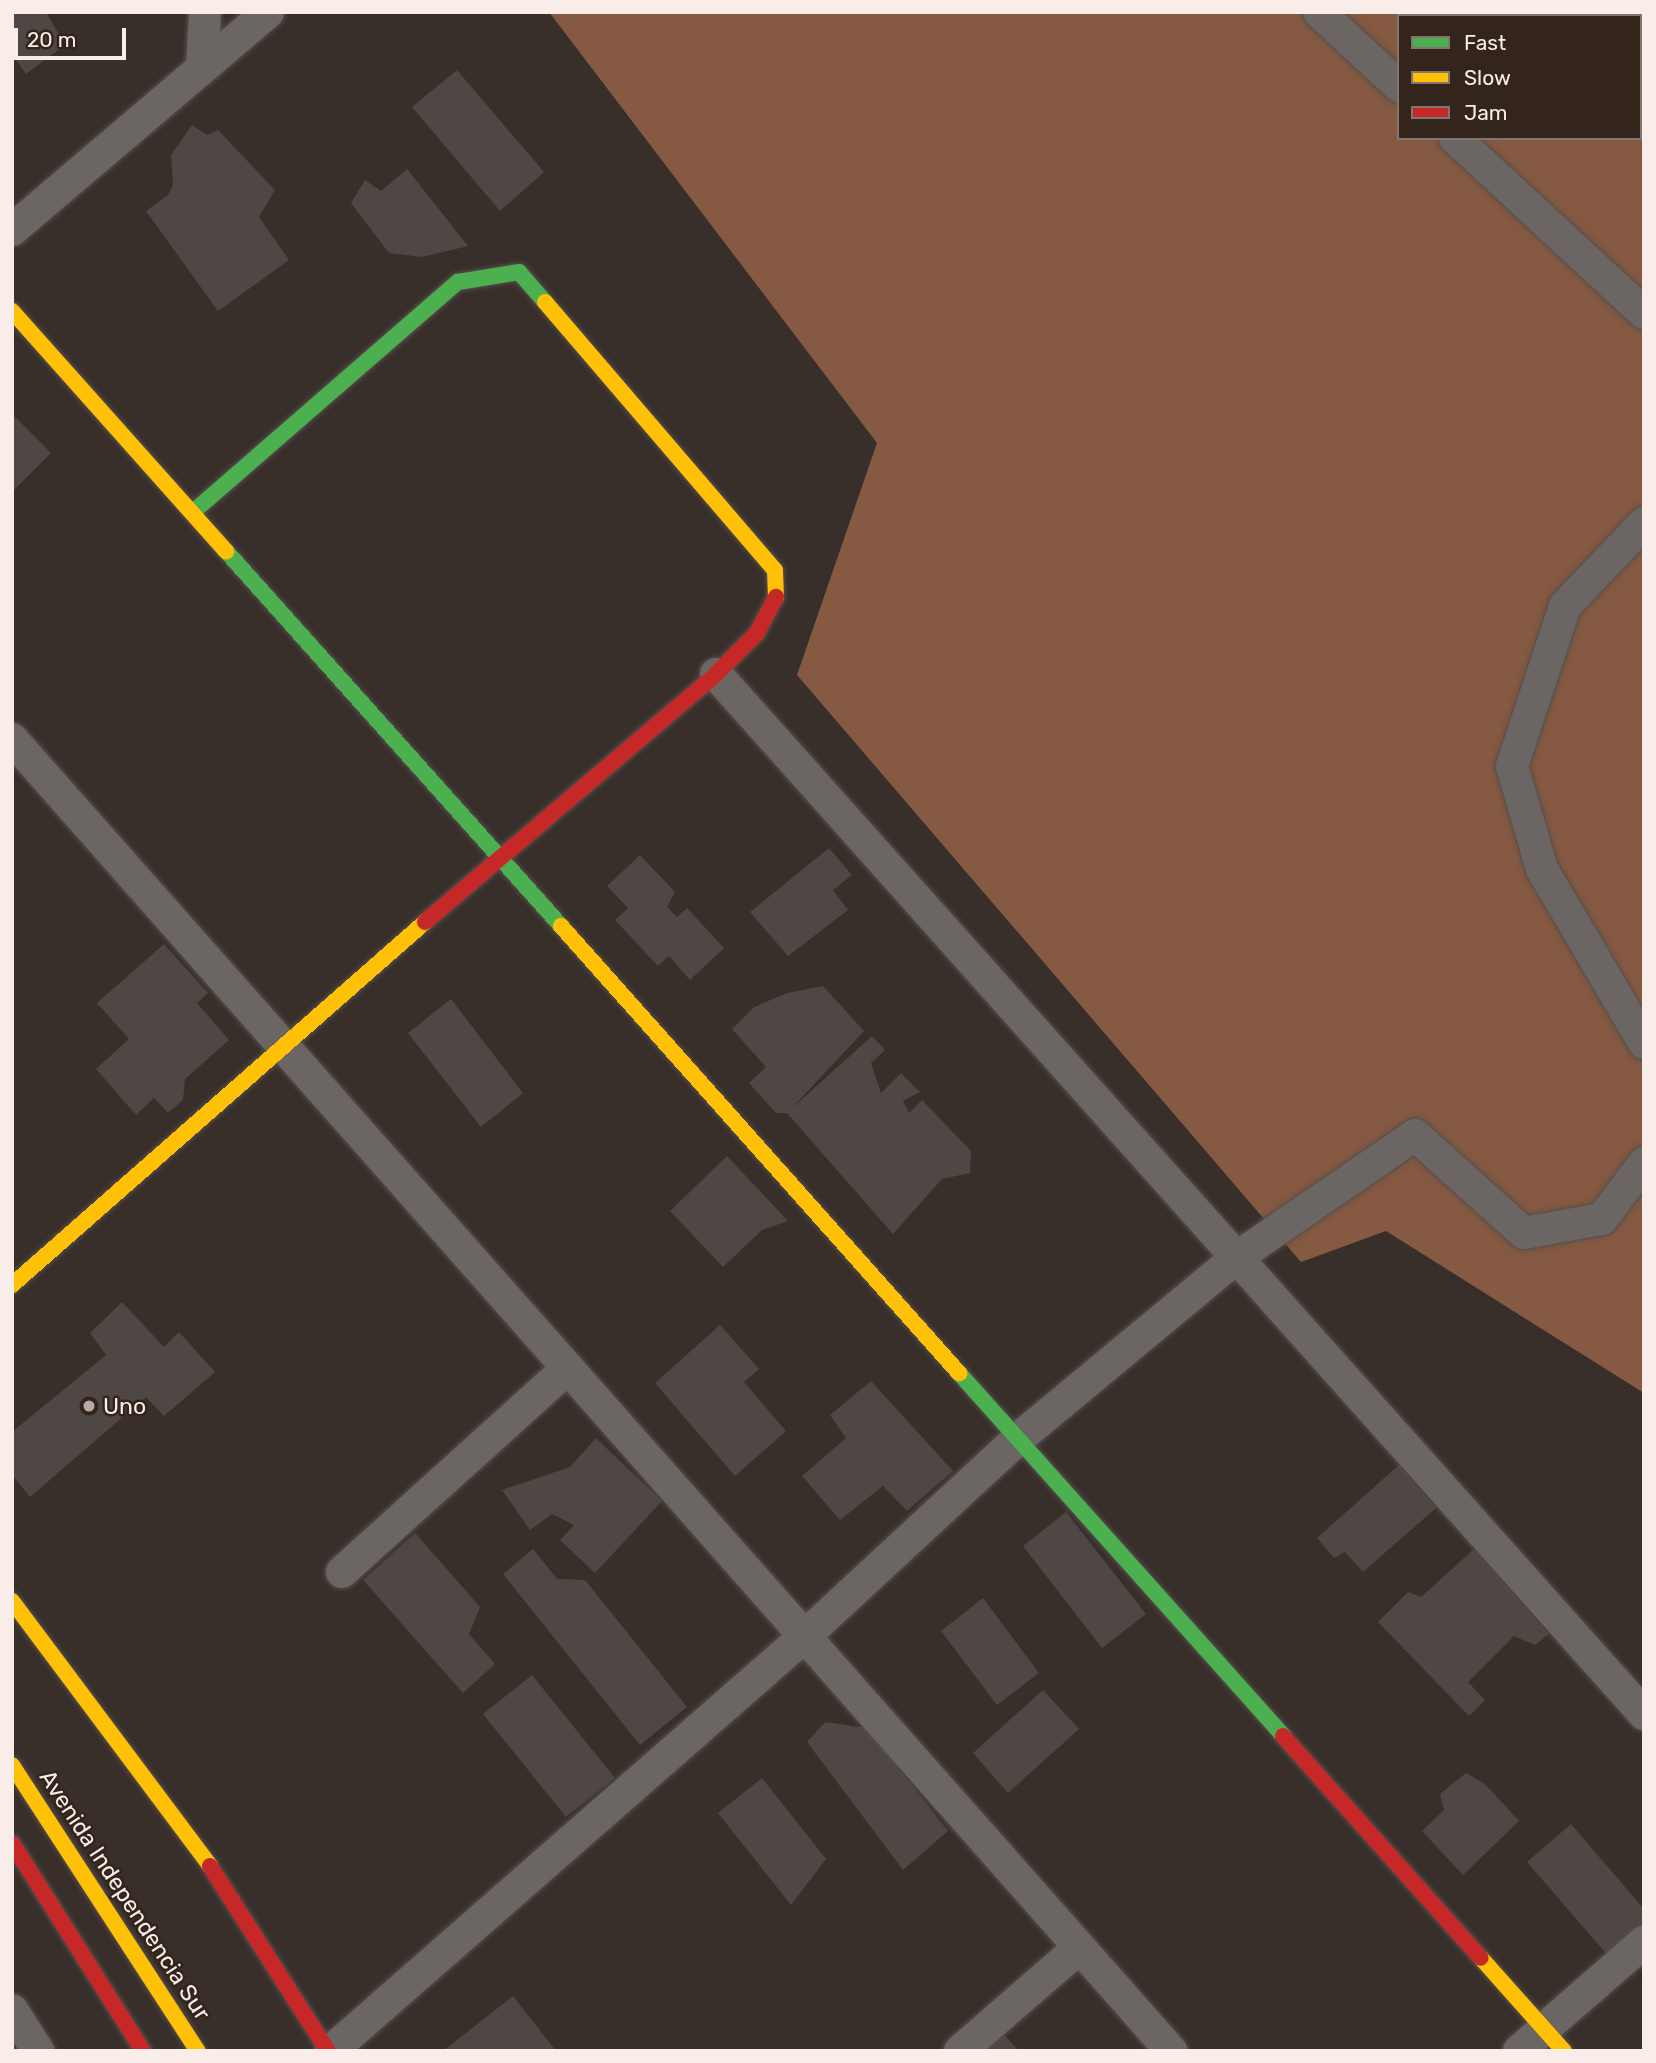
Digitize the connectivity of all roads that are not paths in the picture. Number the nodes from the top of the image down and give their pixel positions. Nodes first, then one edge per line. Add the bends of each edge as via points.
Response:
1 (205, 12) edge
2 (268, 12) edge
3 (1319, 12) edge
4 (202, 67) junction
5 (1397, 84) edge
6 (1457, 140) edge
7 (12, 230) edge
8 (12, 311) edge
9 (1644, 313) edge
10 (193, 512) junction
11 (1644, 523) edge
12 (716, 674) junction
13 (12, 739) edge
14 (500, 856) junction
15 (1644, 1043) edge
16 (282, 1047) junction
17 (1644, 1163) edge
18 (1236, 1258) junction
19 (12, 1285) edge
20 (567, 1369) junction
21 (1018, 1439) junction
22 (342, 1572) dead end
23 (12, 1601) edge
24 (806, 1635) junction
25 (1644, 1714) edge
26 (12, 1765) edge
27 (12, 1843) edge
28 (1644, 1941) edge
29 (1079, 1948) junction
30 (12, 2010) edge
31 (1554, 2040) edge
32 (37, 2051) edge
33 (143, 2051) edge
34 (198, 2051) edge
35 (329, 2051) edge
36 (960, 2051) edge
37 (1171, 2051) edge
38 (1519, 2051) edge

1 - 4 street
2 - 4 street
3 - 5 street
4 - 7 street
6 - 9 street
8 - 10 main road
10 - 12 main road via 458,282 519,272 775,569 776,600 757,633
10 - 14 main road
11 - 15 street via 1565,606 1512,766 1542,869
12 - 14 main road
12 - 18 street
13 - 16 street
14 - 16 main road
14 - 21 main road
16 - 19 main road
16 - 20 street
17 - 18 street via 1602,1219 1524,1233 1415,1135
18 - 21 street
18 - 25 street
20 - 22 street
20 - 24 street
21 - 24 street
21 - 31 main road
23 - 35 main road via 186,1828
24 - 29 street
24 - 35 street
26 - 34 main road, Avenida Independencia Sur
27 - 33 main road
28 - 31 street
29 - 36 street
29 - 37 street
30 - 32 street
31 - 38 street

